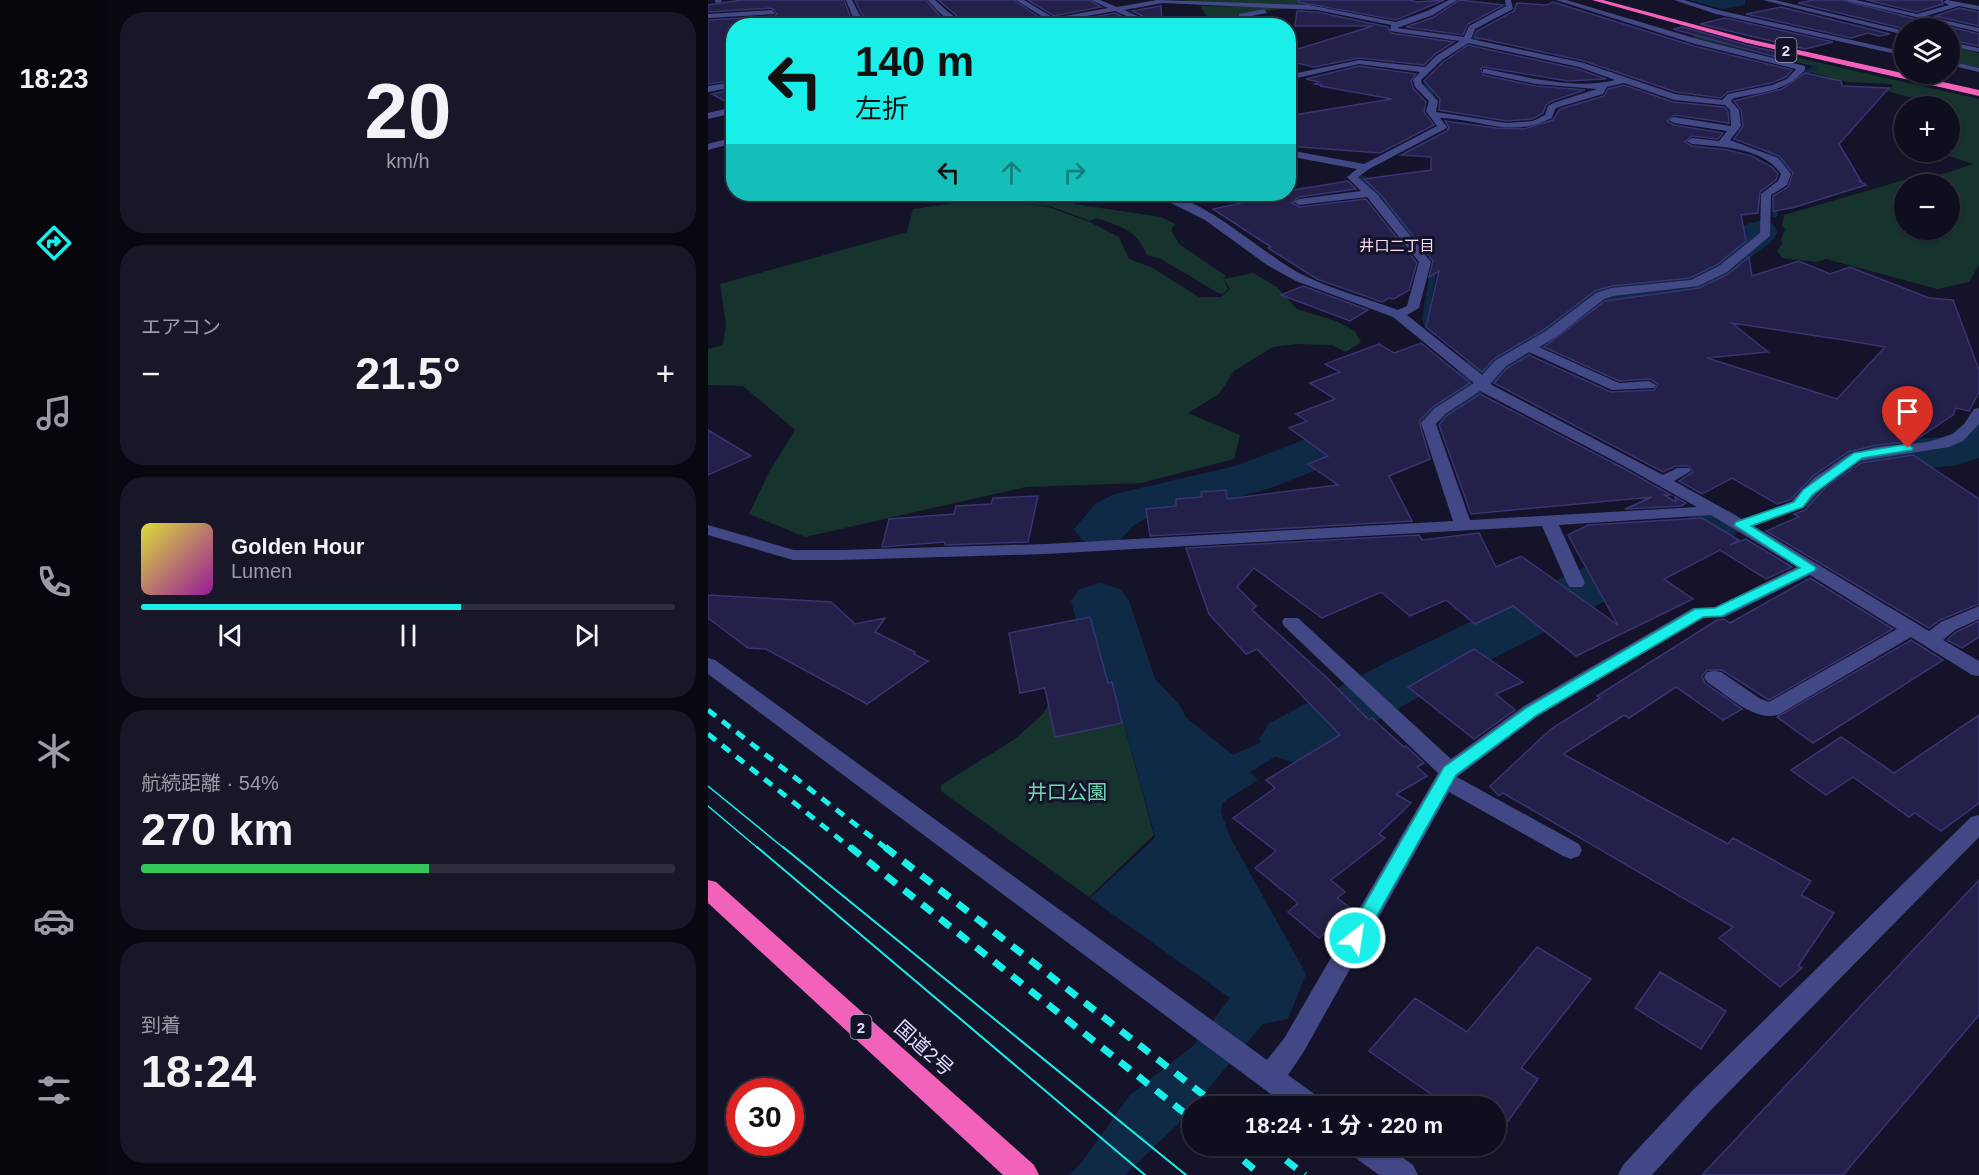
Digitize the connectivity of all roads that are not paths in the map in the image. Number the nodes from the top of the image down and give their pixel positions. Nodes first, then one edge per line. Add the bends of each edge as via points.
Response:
1 (772, 0) edge
2 (849, 0) edge
3 (931, 0) edge
4 (1019, 0) edge
5 (1094, 0) edge
6 (1454, 0) edge
7 (1508, 0) edge
8 (1559, 0) edge
9 (1596, 0) edge
10 (1618, 0) edge
11 (1629, 0) edge
12 (1677, 0) edge
13 (1767, 0) edge
14 (1847, 0) edge
15 (1940, 0) edge
16 (1969, 0) edge
17 (1979, 2) edge
18 (1959, 4) junction
19 (1309, 7) junction
20 (1979, 8) edge
21 (1113, 10) junction
22 (772, 12) junction
23 (730, 15) junction
24 (708, 16) edge
25 (1918, 16) junction
26 (729, 18) edge
27 (774, 18) edge
28 (859, 18) edge
29 (952, 18) edge
30 (1049, 18) edge
31 (1064, 18) edge
32 (1135, 18) edge
33 (1243, 18) edge
34 (1690, 19) junction
35 (1979, 30) edge
36 (1391, 31) junction
37 (1894, 31) edge
38 (1894, 37) edge
39 (1470, 41) junction
40 (1408, 42) dead end
41 (1862, 44) junction
42 (1960, 46) edge
43 (1894, 51) edge
44 (1979, 51) edge
45 (1894, 65) edge
46 (1960, 65) edge
47 (1426, 70) junction
48 (1979, 70) edge
49 (1486, 71) dead end
50 (1296, 76) edge
51 (1960, 79) edge
52 (1624, 80) junction
53 (1979, 83) edge
54 (726, 86) edge
55 (1602, 87) junction
56 (708, 89) edge
57 (1979, 93) edge
58 (1728, 103) junction
59 (726, 112) edge
60 (1433, 115) junction
61 (708, 116) edge
62 (1674, 120) dead end
63 (1735, 129) junction
64 (1692, 141) dead end
65 (726, 143) edge
66 (1735, 145) junction
67 (708, 147) edge
68 (1296, 154) edge
69 (1365, 167) junction
70 (1370, 192) junction
71 (1177, 201) edge
72 (1299, 202) dead end
73 (1398, 314) junction
74 (1529, 346) junction
75 (1478, 380) junction
76 (1649, 386) dead end
77 (1979, 412) edge
78 (1683, 471) dead end
79 (1663, 481) junction
80 (1713, 510) junction
81 (1548, 520) junction
82 (1463, 525) junction
83 (1740, 525) junction
84 (708, 530) edge
85 (1810, 568) junction
86 (1576, 583) dead end
87 (1979, 612) edge
88 (1291, 622) dead end
89 (1911, 629) junction
90 (1930, 640) junction
91 (708, 664) edge
92 (1979, 670) edge
93 (1714, 677) dead end
94 (1448, 776) junction
95 (1979, 822) edge
96 (1571, 850) dead end
97 (708, 889) edge
98 (1270, 1078) junction
99 (1295, 1096) edge
100 (1377, 1156) edge
101 (1014, 1172) edge
102 (1403, 1175) edge
103 (1633, 1175) edge

1 - 22 street
2 - 28 street
3 - 29 street
4 - 30 street
5 - 21 street
6 - 36 street
7 - 39 street via 1510,7 1472,28
8 - 58 street via 1802,68 1790,81 1731,96
9 - 57 highway, 2 via 1748,41
10 - 34 highway, 2
11 - 34 highway
12 - 41 street
13 - 37 street
14 - 25 street
15 - 18 street
16 - 17 street
18 - 20 street
18 - 25 street
19 - 21 street via 1169,1
19 - 33 street via 1256,12
19 - 36 street
21 - 31 street
21 - 32 street
22 - 23 street
22 - 27 street
23 - 24 street
23 - 26 street
25 - 35 street
34 - 45 highway, 2
36 - 39 street
36 - 40 street
38 - 41 street
39 - 47 street
39 - 52 street via 1581,65
41 - 43 street
42 - 44 street
46 - 48 street
47 - 50 street via 1359,62
47 - 60 street via 1417,82 1434,101
49 - 55 street via 1536,81
51 - 53 highway
52 - 55 street
52 - 58 street via 1668,96
54 - 56 street
55 - 60 street via 1600,92 1552,107 1550,116 1528,125 1512,127
58 - 63 street via 1735,113
59 - 61 street
60 - 69 street via 1442,125 1439,129
62 - 63 street
63 - 66 street via 1724,139
64 - 66 street
65 - 67 street
66 - 74 street via 1769,158 1786,174 1783,183 1766,194 1764,238 1723,269 1694,283 1600,296
68 - 69 street
69 - 70 street via 1352,177
70 - 72 street
70 - 73 street via 1425,262 1413,308
71 - 73 street via 1193,207 1288,273
73 - 75 street
74 - 75 street
74 - 76 street via 1617,387
75 - 79 street via 1487,390
75 - 82 street via 1428,423
77 - 83 street via 1973,427 1948,444 1858,455 1807,492 1799,505
78 - 79 street
79 - 80 street
80 - 81 street
80 - 83 street
81 - 82 street
81 - 86 street
82 - 84 street via 1046,549 841,555 794,555
83 - 85 street
85 - 89 street
85 - 94 street via 1718,613 1700,612 1531,711
87 - 90 street via 1948,626
88 - 94 street
89 - 90 street
89 - 93 street via 1771,710 1752,703
90 - 92 street
91 - 98 street
94 - 96 street
94 - 98 street via 1294,1045
95 - 103 street via 1709,1093
97 - 101 highway, 国道2号 / 2
98 - 99 street
100 - 102 street

